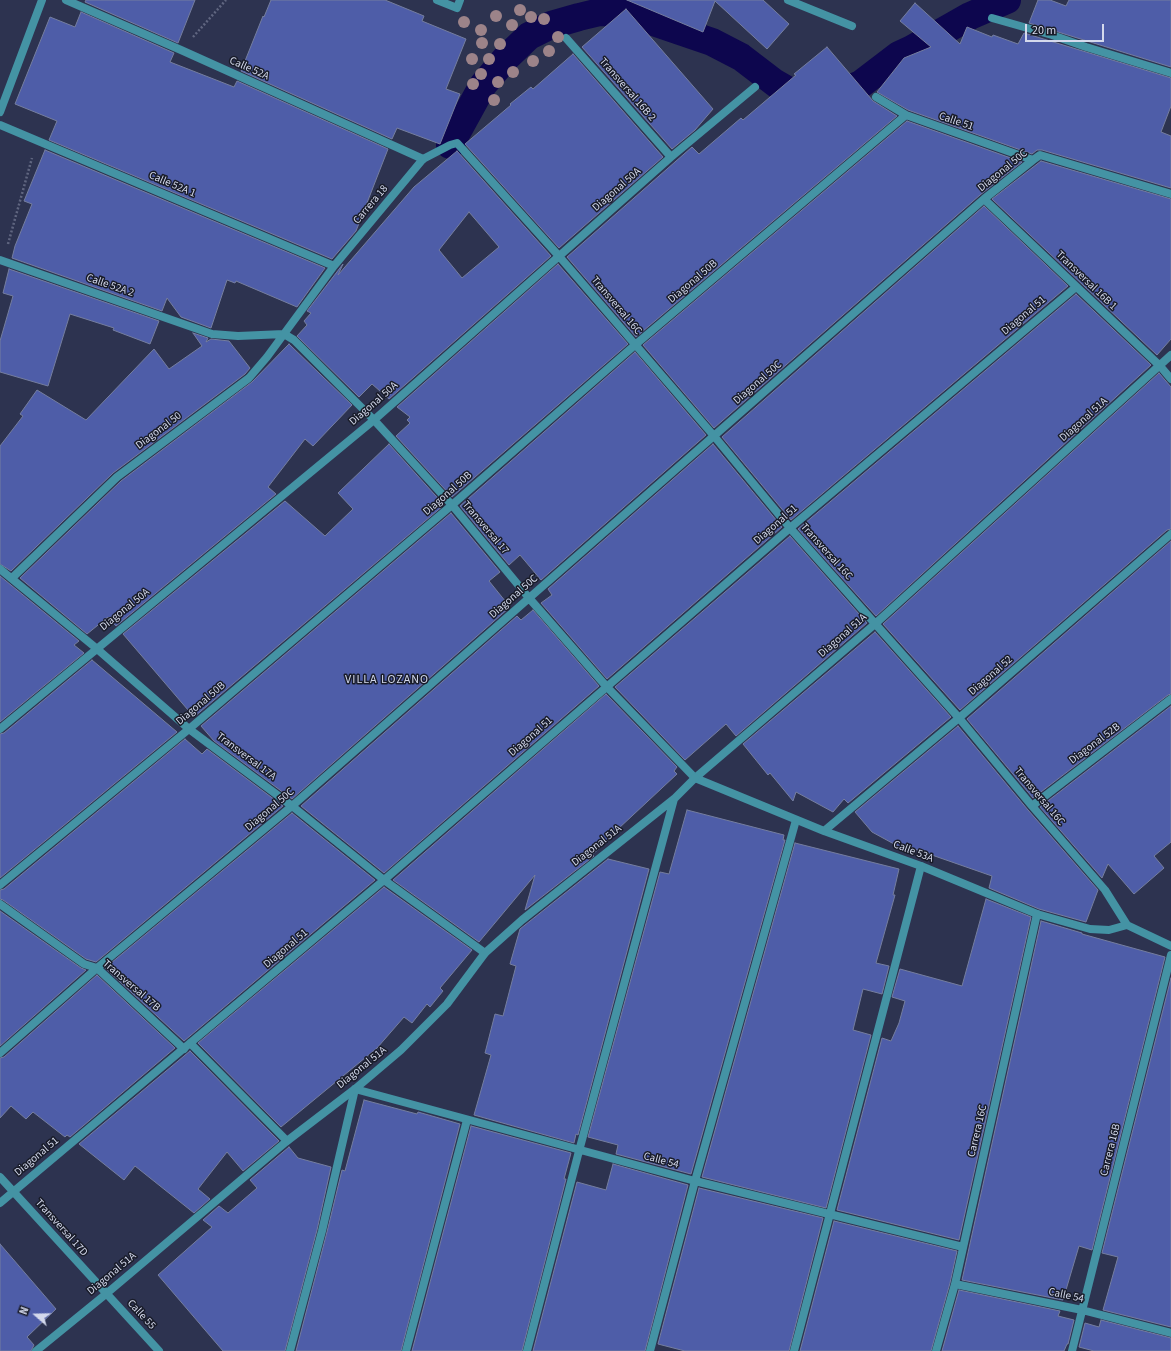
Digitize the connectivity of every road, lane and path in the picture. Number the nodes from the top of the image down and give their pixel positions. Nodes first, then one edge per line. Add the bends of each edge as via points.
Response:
1 (42, 0) edge
2 (66, 0) edge
3 (226, 0) edge
4 (437, 0) edge
5 (788, 0) edge
6 (458, 4) edge
7 (992, 18) dead end
8 (852, 26) dead end
9 (566, 38) dead end
10 (181, 50) junction
11 (1171, 73) edge
12 (755, 87) dead end
13 (876, 97) dead end
14 (0, 112) edge
15 (906, 115) junction
16 (0, 124) edge
17 (37, 140) junction
18 (457, 143) joint
19 (671, 157) junction
20 (423, 159) junction
21 (1033, 160) junction
22 (1171, 194) edge
23 (984, 200) junction
24 (558, 256) junction
25 (2, 260) edge
26 (334, 266) junction
27 (1076, 287) junction
28 (312, 295) joint
29 (284, 334) junction
30 (635, 345) junction
31 (1171, 355) edge
32 (1160, 366) junction
33 (1171, 379) edge
34 (374, 420) junction
35 (714, 436) junction
36 (452, 505) junction
37 (790, 528) junction
38 (1171, 534) edge
39 (0, 569) edge
40 (12, 578) junction
41 (529, 598) junction
42 (875, 624) junction
43 (96, 648) junction
44 (606, 686) junction
45 (1171, 699) edge
46 (959, 718) junction
47 (190, 728) junction
48 (0, 729) edge
49 (695, 778) junction
50 (674, 799) junction
51 (292, 806) junction
52 (1032, 806) junction
53 (796, 820) junction
54 (824, 831) junction
55 (921, 866) junction
56 (384, 880) junction
57 (0, 885) edge
58 (0, 904) edge
59 (1037, 914) junction
60 (1127, 925) junction
61 (1171, 946) edge
62 (485, 953) junction
63 (1171, 955) edge
64 (97, 968) junction
65 (187, 1046) junction
66 (0, 1053) edge
67 (355, 1089) junction
68 (467, 1120) junction
69 (287, 1141) junction
70 (579, 1151) junction
71 (0, 1177) edge
72 (695, 1181) junction
73 (13, 1192) junction
74 (0, 1204) edge
75 (829, 1214) junction
76 (963, 1247) junction
77 (955, 1284) junction
78 (106, 1294) junction
79 (1082, 1310) junction
80 (1171, 1333) edge
81 (36, 1351) edge
82 (159, 1351) edge
83 (290, 1351) edge
84 (406, 1351) edge
85 (527, 1351) edge
86 (650, 1351) edge
87 (794, 1351) edge
88 (936, 1351) edge
89 (1072, 1351) edge

1 - 14 street
2 - 10 street, Calle 52A
3 - 10 path
4 - 6 street
5 - 8 street
7 - 11 street
9 - 19 street, Transversal 16B 2
10 - 20 street, Calle 52A
12 - 19 street, Diagonal 50A
13 - 15 street, Calle 51
15 - 21 street, Calle 51
15 - 30 street, Diagonal 50B
16 - 17 street, Calle 52A 1
17 - 25 path
17 - 26 street, Calle 52A 1
18 - 20 street, Carrera 18
18 - 24 street, Transversal 16C
19 - 24 street, Diagonal 50A
20 - 26 street, Carrera 18
21 - 22 street, Diagonal 50C via 1040,155
21 - 23 street, Diagonal 50C
23 - 27 street, Transversal 16B 1
23 - 35 street, Diagonal 50C
24 - 30 street, Transversal 16C
24 - 34 street, Diagonal 50A
25 - 29 street, Calle 52A 2 via 212,334
26 - 28 street, Carrera 18
27 - 32 street, Transversal 16B 1
27 - 37 street, Diagonal 51
28 - 29 street, Diagonal 50
29 - 34 street, Transversal 17 via 294,340
29 - 40 street, Diagonal 50 via 249,378 117,477
30 - 35 street, Transversal 16C
30 - 36 street, Diagonal 50B
31 - 32 street, Diagonal 51A
32 - 33 street, Transversal 16B 1
32 - 42 street, Diagonal 51A
34 - 36 street, Transversal 17
34 - 43 street, Diagonal 50A
35 - 37 street, Transversal 16C
35 - 41 street, Diagonal 50C
36 - 41 street, Transversal 17
36 - 47 street, Diagonal 50B
37 - 42 street, Transversal 16C
37 - 44 street, Diagonal 51
38 - 46 street, Diagonal 52
39 - 40 street, Transversal 17A
40 - 43 street, Transversal 17A
41 - 44 street, Transversal 17
41 - 51 street, Diagonal 50C
42 - 46 street, Transversal 16C
42 - 49 street, Diagonal 51A
43 - 47 street, Transversal 17A
43 - 48 street, Diagonal 50A
44 - 49 street, Transversal 17
44 - 56 street, Diagonal 51
45 - 52 street, Diagonal 52B
46 - 52 street, Transversal 16C
46 - 54 street, Diagonal 52
47 - 51 street, Transversal 17A
47 - 57 street, Diagonal 50B
49 - 50 street, Diagonal 51A
49 - 53 street, Calle 53A
50 - 62 street, Diagonal 51A via 522,920
50 - 70 street
51 - 56 street, Transversal 17A
51 - 64 street, Diagonal 50C
52 - 60 street, Transversal 16C via 1105,890
53 - 54 street, Calle 53A
53 - 72 street
54 - 55 street, Calle 53A
55 - 59 street, Calle 53A
55 - 75 street
56 - 62 street, Transversal 17A
56 - 65 street, Diagonal 51
58 - 64 street, Transversal 17B via 84,964
59 - 60 street, Calle 53A via 1090,929 1109,930
59 - 76 street, Carrera 16C
60 - 61 street
62 - 67 street, Diagonal 51A via 447,1004 430,1022
63 - 79 street, Carrera 16B
64 - 65 street, Transversal 17B
64 - 66 street, Diagonal 50C
65 - 69 street, Transversal 17B
65 - 73 street, Diagonal 51
67 - 68 street, Calle 54
67 - 69 street, Diagonal 51A
67 - 83 street via 322,1231
68 - 70 street, Calle 54
68 - 84 street
69 - 78 street, Diagonal 51A
70 - 72 street, Calle 54
70 - 85 street
71 - 73 street, Transversal 17D
72 - 75 street, Calle 54
72 - 86 street
73 - 74 street, Diagonal 51
73 - 78 street, Transversal 17D
75 - 76 street, Calle 54
75 - 87 street
76 - 77 street, Carrera 16C
77 - 79 street, Calle 54
77 - 88 street, Carrera 16C
78 - 81 street, Diagonal 51A
78 - 82 street, Calle 55
79 - 80 street, Calle 54
79 - 89 street, Carrera 16B

